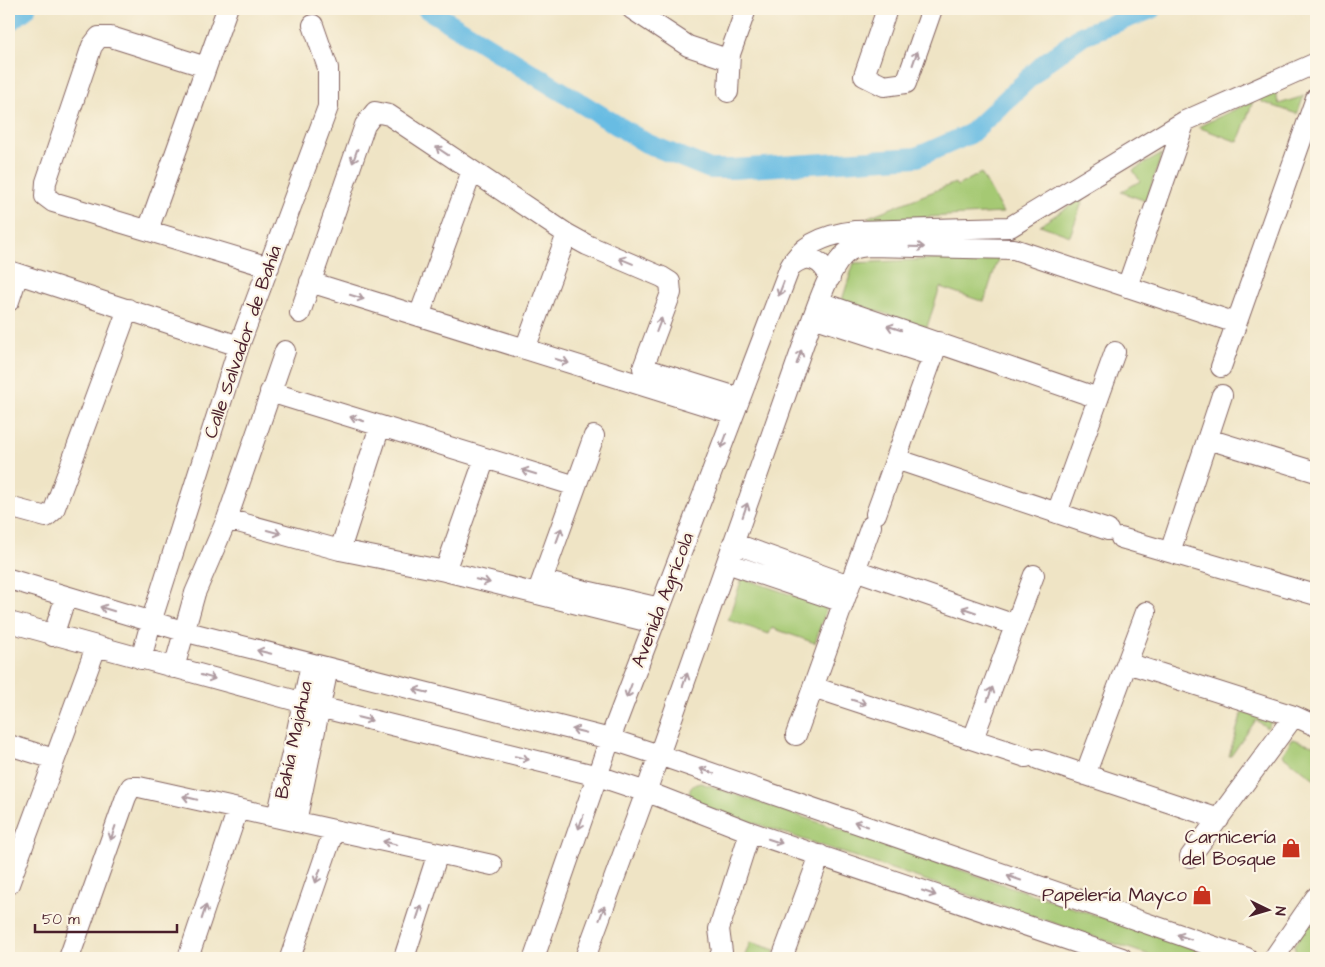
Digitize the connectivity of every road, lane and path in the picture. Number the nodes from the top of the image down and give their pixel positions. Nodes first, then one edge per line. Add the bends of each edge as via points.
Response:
1 (227, 9) edge
2 (632, 9) edge
3 (746, 9) edge
4 (887, 9) edge
5 (932, 9) edge
6 (313, 25) dead end
7 (730, 54) junction
8 (1316, 63) edge
9 (206, 67) junction
10 (728, 92) dead end
11 (1316, 98) edge
12 (1185, 121) junction
13 (472, 172) junction
14 (1010, 227) junction
15 (148, 230) junction
16 (567, 234) junction
17 (1014, 249) junction
18 (269, 266) junction
19 (790, 267) junction
20 (833, 271) junction
21 (13, 272) edge
22 (310, 282) junction
23 (1127, 287) junction
24 (9, 301) edge
25 (128, 309) junction
26 (816, 310) junction
27 (300, 313) dead end
28 (419, 316) junction
29 (1236, 323) junction
30 (239, 346) junction
31 (525, 349) junction
32 (936, 349) junction
33 (285, 351) dead end
34 (1115, 352) dead end
35 (1221, 366) dead end
36 (270, 392) junction
37 (1222, 395) dead end
38 (1098, 398) junction
39 (737, 406) junction
40 (380, 426) junction
41 (594, 436) dead end
42 (1208, 439) junction
43 (485, 458) junction
44 (896, 459) junction
45 (1316, 472) edge
46 (576, 486) junction
47 (9, 507) edge
48 (1056, 513) junction
49 (227, 519) junction
50 (733, 544) junction
51 (340, 550) junction
52 (1170, 552) junction
53 (727, 562) junction
54 (445, 571) junction
55 (1034, 575) dead end
56 (9, 579) edge
57 (849, 586) junction
58 (540, 588) junction
59 (1316, 595) edge
60 (66, 596) junction
61 (1146, 612) dead end
62 (657, 616) junction
63 (9, 622) edge
64 (151, 622) junction
65 (1015, 625) junction
66 (183, 631) junction
67 (53, 636) junction
68 (96, 647) junction
69 (141, 660) junction
70 (1127, 663) junction
71 (319, 666) junction
72 (174, 668) junction
73 (813, 687) junction
74 (311, 705) junction
75 (1294, 716) junction
76 (1316, 726) edge
77 (796, 735) dead end
78 (610, 739) junction
79 (973, 739) junction
80 (9, 744) edge
81 (659, 754) junction
82 (54, 759) junction
83 (1086, 775) junction
84 (598, 776) junction
85 (646, 792) junction
86 (238, 809) junction
87 (287, 819) junction
88 (1219, 819) junction
89 (334, 830) junction
90 (750, 832) junction
91 (438, 853) junction
92 (820, 856) junction
93 (1190, 857) dead end
94 (492, 865) dead end
95 (9, 884) edge
96 (1316, 897) edge
97 (69, 958) edge
98 (188, 958) edge
99 (290, 958) edge
100 (404, 958) edge
101 (534, 958) edge
102 (585, 958) edge
103 (719, 958) edge
104 (782, 958) edge
105 (1122, 958) edge
106 (1247, 958) edge
107 (1274, 958) edge

1 - 9 street
2 - 7 street via 688,46 721,57
3 - 7 street
4 -> 5 street via 864,76 884,86 906,83
6 - 18 street, Calle Salvador de Bahía via 328,68 328,106
7 - 10 street
8 - 12 street
9 - 15 street
9 - 15 street via 111,37 99,37 92,46 46,182 46,196 53,202
11 - 29 street
12 - 14 street
12 - 23 street
13 - 16 street
13 -> 22 street via 389,115 375,112 366,125
13 - 28 street
14 - 17 street
14 - 19 street, Avenida Agrícola via 855,231 830,236 806,248
15 - 18 street
16 - 31 street
39 -> 16 street via 643,368 671,293 670,282
20 -> 17 street via 842,256 858,247
17 - 23 street
18 - 30 street, Calle Salvador de Bahía
19 - 20 street via 801,260 814,260 826,270
19 -> 39 street, Avenida Agrícola
20 - 26 street
21 - 24 street
21 - 25 street
22 - 27 street
22 -> 28 street
23 - 29 street
25 - 30 street
25 - 47 street via 54,510 46,517
26 - 32 street
50 -> 26 street
28 - 31 street
29 - 35 street
30 - 64 street, Calle Salvador de Bahía
31 -> 39 street
32 - 38 street
32 - 44 street
33 - 36 street
34 - 38 street
40 -> 36 street
36 - 49 street
37 - 42 street
38 - 48 street
39 -> 62 street, Avenida Agrícola
40 - 43 street
40 - 51 street
41 - 46 street
42 - 45 street
42 - 52 street
46 -> 43 street
43 - 54 street
44 - 48 street
44 - 57 street
58 -> 46 street
48 - 52 street
49 -> 51 street
49 - 66 street via 195,593
50 - 53 street
50 - 57 street
51 - 54 street
52 - 59 street
53 - 57 street
81 -> 53 street
54 -> 58 street
55 - 65 street
56 - 60 street
65 -> 57 street
57 - 73 street
58 - 62 street
64 -> 60 street
60 - 67 street
61 - 70 street
62 -> 78 street, Avenida Agrícola
63 - 67 street
64 - 66 street
64 - 69 street, Calle Salvador de Bahía
79 -> 65 street
71 -> 66 street
66 - 72 street
67 - 68 street
68 - 69 street
68 - 82 street
69 - 72 street
70 - 75 street
70 - 83 street
71 - 74 street, Bahía Majahua
78 -> 71 street
72 -> 74 street
73 - 77 street
73 -> 79 street
74 -> 84 street
74 - 87 street, Bahía Majahua
75 - 76 street
75 - 88 street
78 - 81 street
78 - 84 street, Avenida Agrícola
79 - 83 street
80 - 82 street
81 - 85 street
106 -> 81 street
82 - 95 street
83 - 88 street
84 - 85 street
84 -> 101 street, Avenida Agrícola
85 - 90 street
102 -> 85 street
86 - 87 street
86 -> 97 street via 130,787
98 -> 86 street
87 - 89 street
88 - 93 street
91 -> 89 street
89 -> 99 street
90 -> 92 street
90 - 103 street via 719,929 722,952
91 - 94 street
100 -> 91 street
92 - 104 street
92 -> 105 street
96 - 107 street

